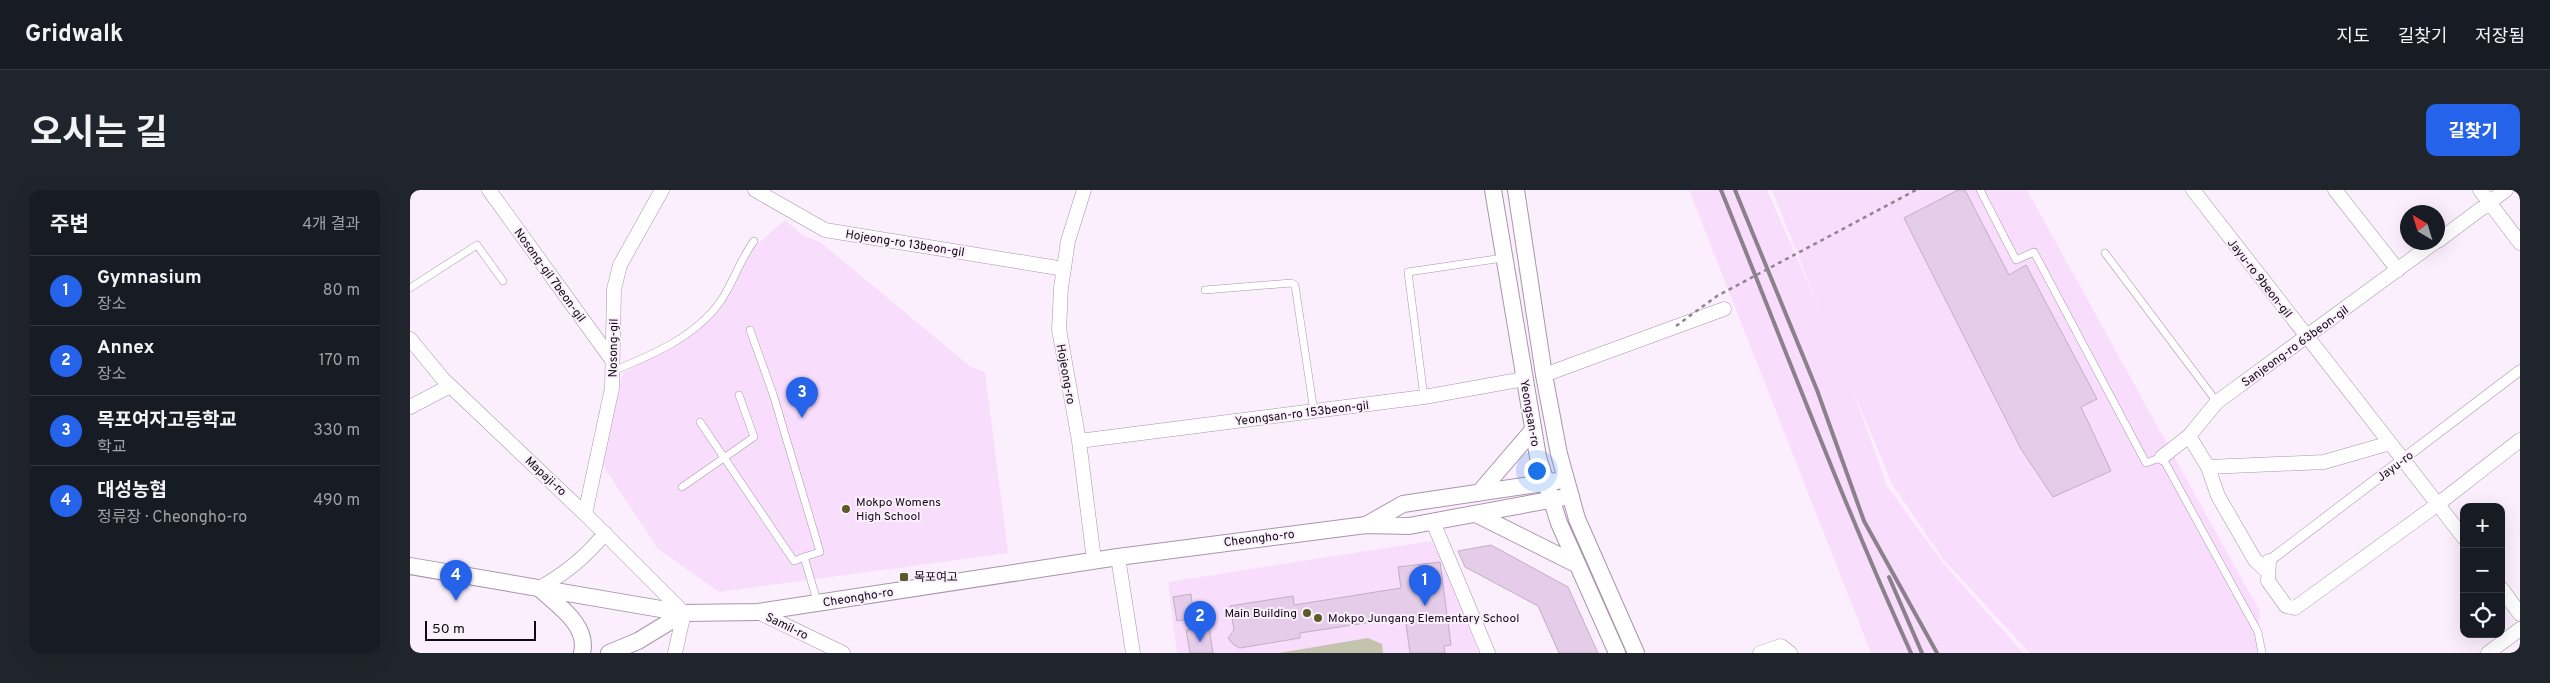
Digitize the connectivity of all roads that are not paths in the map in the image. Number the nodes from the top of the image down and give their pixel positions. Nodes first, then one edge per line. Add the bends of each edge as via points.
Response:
1 (488, 190) edge
2 (662, 190) edge
3 (755, 190) edge
4 (1084, 190) edge
5 (1493, 190) edge
6 (1516, 190) edge
7 (1980, 190) edge
8 (2193, 190) edge
9 (2335, 190) edge
10 (2480, 190) edge
11 (2506, 190) edge
12 (2489, 202) junction
13 (2445, 235) edge
14 (754, 241) dead end
15 (2520, 242) edge
16 (2425, 250) edge
17 (2105, 253) dead end
18 (1504, 258) junction
19 (1064, 269) junction
20 (2398, 270) junction
21 (503, 281) dead end
22 (410, 288) edge
23 (1204, 290) dead end
24 (1724, 309) dead end
25 (750, 330) dead end
26 (2307, 338) junction
27 (410, 339) edge
28 (613, 365) junction
29 (2520, 370) edge
30 (1544, 375) junction
31 (1524, 379) junction
32 (450, 386) junction
33 (739, 395) dead end
34 (1424, 397) junction
35 (2217, 402) junction
36 (410, 408) edge
37 (1314, 412) junction
38 (700, 422) dead end
39 (1533, 430) junction
40 (2190, 436) junction
41 (2520, 440) edge
42 (1079, 441) junction
43 (2390, 442) junction
44 (2162, 457) junction
45 (724, 458) junction
46 (2404, 459) junction
47 (2208, 467) junction
48 (1566, 479) junction
49 (1546, 482) junction
50 (682, 487) dead end
51 (1479, 493) junction
52 (1570, 496) junction
53 (1552, 500) junction
54 (2438, 504) junction
55 (585, 514) junction
56 (1476, 514) junction
57 (1433, 522) junction
58 (1366, 525) junction
59 (2460, 533) edge
60 (605, 534) junction
61 (1118, 556) junction
62 (804, 557) junction
63 (1094, 560) junction
64 (1578, 565) junction
65 (410, 566) edge
66 (2269, 567) junction
67 (539, 588) junction
68 (2505, 593) edge
69 (818, 604) junction
70 (758, 612) junction
71 (684, 613) junction
72 (2520, 614) edge
73 (2520, 629) edge
74 (582, 653) edge
75 (609, 653) edge
76 (675, 653) edge
77 (843, 653) edge
78 (1133, 653) edge
79 (1488, 653) edge
80 (1617, 653) edge
81 (1636, 653) edge
82 (1760, 653) edge
83 (1790, 653) edge
84 (2262, 653) edge
85 (2488, 653) edge

1 - 28 street, Nosong-gil 7beon-gil
2 - 28 street, Nosong-gil via 620,265
3 - 19 street, Hojeong-ro 13beon-gil via 825,230
4 - 19 street, Hojeong-ro via 1068,241
5 - 18 street, Yeongsan-ro
6 - 30 street, Yeongsan-ro
7 - 44 lane via 2016,260 2034,252 2146,463
8 - 26 street, Jayu-ro 9beon-gil
9 - 20 street
10 - 12 street
11 - 12 street, Sanjeong-ro 63beon-gil
12 - 13 street, Sanjeong-ro 63beon-gil
12 - 15 street
14 - 28 lane via 720,302 708,315 666,347
16 - 20 street, Sanjeong-ro 63beon-gil
17 - 35 lane
18 - 31 street, Yeongsan-ro
18 - 34 lane via 1408,272
19 - 42 street, Hojeong-ro via 1059,328
20 - 26 street, Sanjeong-ro 63beon-gil
21 - 22 lane via 476,245
23 - 37 lane via 1295,285
24 - 30 street
25 - 62 lane via 773,394 820,552
26 - 35 street, Sanjeong-ro 63beon-gil
26 - 43 street, Jayu-ro 9beon-gil
27 - 32 street, Mapaji-ro
28 - 55 street, Nosong-gil via 612,388
29 - 46 street, Jayu-ro
30 - 48 street, Yeongsan-ro
31 - 34 street, Yeongsan-ro 153beon-gil
31 - 39 street, Yeongsan-ro
32 - 36 street
32 - 55 street, Mapaji-ro
33 - 45 lane via 754,437
34 - 37 street, Yeongsan-ro 153beon-gil
35 - 40 street, Sanjeong-ro 63beon-gil
37 - 42 street, Yeongsan-ro 153beon-gil
38 - 45 lane
39 - 49 street, Yeongsan-ro
39 - 51 street
40 - 44 street, Sanjeong-ro 63beon-gil
40 - 47 street
41 - 54 street
42 - 63 street, Hojeong-ro
43 - 46 street, Jayu-ro 9beon-gil
43 - 47 street via 2324,462
44 - 84 lane via 2258,632
45 - 50 lane
45 - 62 lane via 794,561
46 - 54 street, Jayu-ro 9beon-gil
46 - 66 street, Jayu-ro
47 - 66 street via 2218,496 2255,560
48 - 49 street, Cheongho-ro
48 - 52 street, Yeongsan-ro
49 - 51 street, Cheongho-ro
49 - 53 street, Yeongsan-ro
51 - 58 street, Cheongho-ro via 1403,504
52 - 53 street, Cheongho-ro
52 - 81 street, Yeongsan-ro
53 - 56 street, Cheongho-ro
53 - 64 street, Yeongsan-ro
54 - 59 street, Jayu-ro 9beon-gil
54 - 66 street via 2295,608 2286,606 2268,582
55 - 60 street, Mapaji-ro
56 - 57 street, Cheongho-ro
56 - 64 street
57 - 58 street, Cheongho-ro via 1409,526
57 - 79 street
58 - 61 street, Cheongho-ro
60 - 67 street via 572,567
60 - 71 street, Mapaji-ro
61 - 63 street, Cheongho-ro
61 - 78 street
62 - 69 lane
63 - 69 street, Cheongho-ro
64 - 80 street, Yeongsan-ro
65 - 67 street, Cheongho-ro
67 - 71 street, Cheongho-ro
67 - 74 street via 578,627 584,643
68 - 72 street
69 - 70 street, Cheongho-ro
70 - 71 street, Cheongho-ro
70 - 77 street, Samil-ro
71 - 75 street via 638,641
71 - 76 street
73 - 85 street
82 - 83 street via 1781,646

